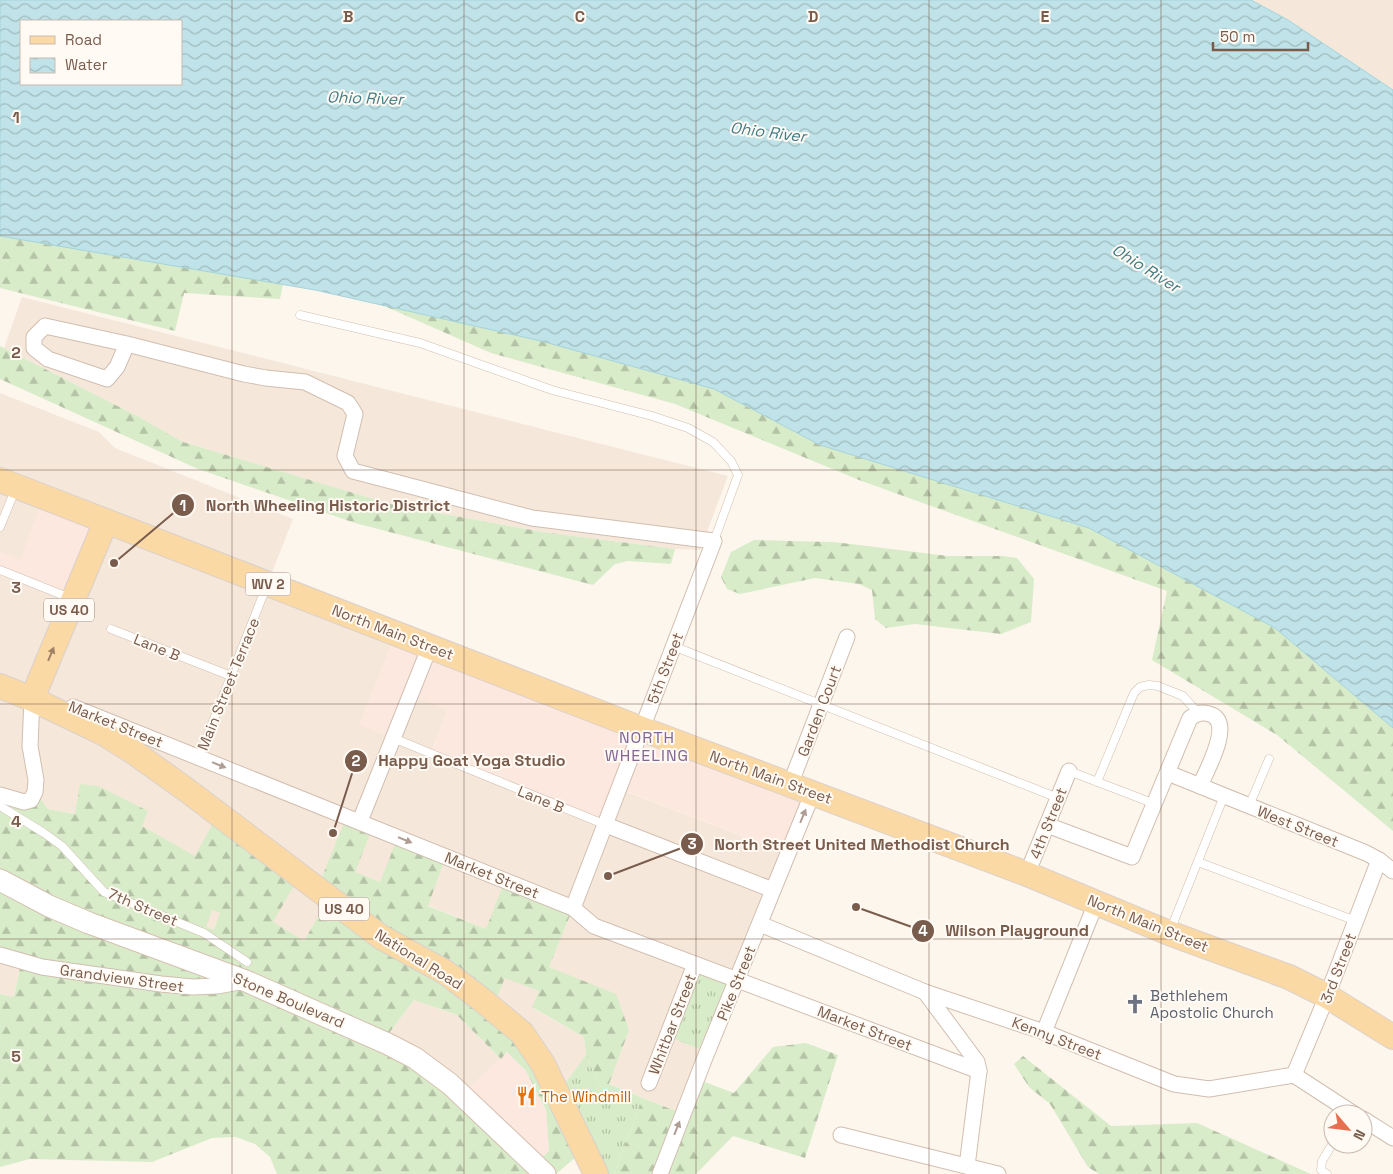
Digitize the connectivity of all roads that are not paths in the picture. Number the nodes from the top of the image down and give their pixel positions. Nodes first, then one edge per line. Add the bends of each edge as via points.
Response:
1 (300, 316) dead end
2 (127, 344) junction
3 (8, 483) edge
4 (106, 521) junction
5 (0, 527) edge
6 (714, 541) junction
7 (0, 570) edge
8 (268, 583) junction
9 (74, 600) junction
10 (111, 629) dead end
11 (847, 637) dead end
12 (430, 646) junction
13 (673, 646) junction
14 (231, 676) junction
15 (0, 686) edge
16 (32, 698) junction
17 (821, 705) junction
18 (1198, 713) junction
19 (642, 728) junction
20 (393, 738) junction
21 (199, 757) junction
22 (1269, 759) dead end
23 (1068, 771) joint
24 (1168, 773) junction
25 (1097, 782) junction
26 (790, 785) junction
27 (1200, 786) junction
28 (813, 792) junction
29 (0, 795) edge
30 (1224, 796) junction
31 (1058, 798) junction
32 (1155, 804) junction
33 (0, 806) edge
34 (1249, 806) junction
35 (360, 822) junction
36 (606, 825) junction
37 (1047, 825) junction
38 (1379, 860) junction
39 (1198, 862) junction
40 (1393, 871) edge
41 (1027, 874) junction
42 (0, 880) edge
43 (773, 890) junction
44 (1096, 903) junction
45 (574, 908) junction
46 (1356, 921) junction
47 (760, 924) junction
48 (1169, 933) junction
49 (0, 955) edge
50 (695, 964) junction
51 (246, 971) junction
52 (737, 980) junction
53 (925, 992) junction
54 (1327, 996) junction
55 (1044, 1032) junction
56 (1393, 1037) edge
57 (979, 1071) junction
58 (1294, 1074) junction
59 (649, 1083) dead end
60 (1338, 1104) edge
61 (1373, 1126) edge
62 (841, 1135) dead end
63 (1393, 1138) edge
64 (1326, 1154) edge
65 (967, 1166) junction
66 (545, 1174) edge
67 (596, 1174) edge
68 (660, 1174) edge
69 (998, 1174) edge
70 (1328, 1174) edge

1 - 6 lane via 420,343 552,390 688,428 713,442 731,461 738,475
2 - 2 street via 45,326 34,337 34,348 48,360 108,379 118,367
2 - 6 street via 244,374 305,382 348,403 355,414 345,456 353,471 532,518
3 - 4 main road, North Main Street
3 - 5 lane
4 - 8 main road, North Main Street / WV 2
4 - 9 main road, US 40
6 - 13 street, 5th Street
7 - 9 lane
8 - 12 main road, North Main Street / WV 2
8 - 14 lane, Main Street Terrace
16 -> 9 main road, US 40
10 - 14 lane, Lane B
11 - 17 street, Garden Court
12 - 19 main road, North Main Street / WV 2
12 - 20 street
13 - 17 lane
13 - 19 street, 5th Street
14 - 21 lane, Main Street Terrace
15 - 16 main road, Market Street / US 40
16 - 21 street, Market Street via 60,702
16 - 29 street via 30,746 35,792 31,800 24,802
16 - 67 main road, National Road / US 40 via 103,733 132,752 202,801 380,937 444,972 522,1033 543,1064
17 - 26 street, Garden Court
17 - 31 lane
18 - 24 street via 1190,718
18 - 25 lane via 1183,696 1158,686 1140,687 1134,692
18 - 27 street via 1215,716 1220,724 1220,736
19 - 26 main road, North Main Street / WV 2
19 - 36 street, 5th Street
20 - 35 street
20 - 36 lane, Lane B
21 -> 35 street, Market Street
22 - 34 lane
23 - 25 lane
23 - 31 street, 4th Street
24 - 27 street, West Street
24 - 32 street
25 - 32 lane
26 - 28 main road, North Main Street / WV 2
27 - 30 street, West Street
28 - 41 main road, North Main Street / WV 2
43 -> 28 street, Pike Street
30 - 34 street, West Street
30 - 39 lane
31 - 37 street, 4th Street
32 - 37 street via 1132,858
33 - 51 lane, 7th Street via 62,846 104,892 204,933
34 - 38 street, West Street
35 -> 45 street, Market Street
36 - 43 street
36 - 45 street, 5th Street
37 - 41 street, 4th Street
38 - 40 street, West Street
38 - 46 street, 3rd Street
39 - 46 lane
39 - 48 lane
41 - 44 main road, North Main Street / WV 2
42 - 51 street, Stone Boulevard via 89,923
43 - 47 street, Pike Street
44 - 48 main road, North Main Street / WV 2
44 - 55 street
45 - 50 street, Market Street via 594,926
46 - 54 street, 3rd Street
47 - 52 street, Pike Street
47 - 53 street, Kenny Street
48 - 54 main road, North Main Street / WV 2 via 1289,977
49 - 51 street, Grandview Street via 42,967 193,987 209,986
50 - 52 street, Market Street
50 - 59 street, Whitbar Street
51 - 66 street, Stone Boulevard via 415,1058 450,1084
52 - 57 street, Market Street
68 -> 52 street, Pike Street
53 - 55 street, Kenny Street
53 - 57 street via 977,1062
54 - 56 main road, North Main Street / WV 2
54 - 58 street, 3rd Street
55 - 58 street, Kenny Street via 1174,1084 1209,1089
57 - 65 street
58 - 60 street
61 - 63 street
62 - 65 street
64 - 70 lane via 1321,1170
65 - 69 street

